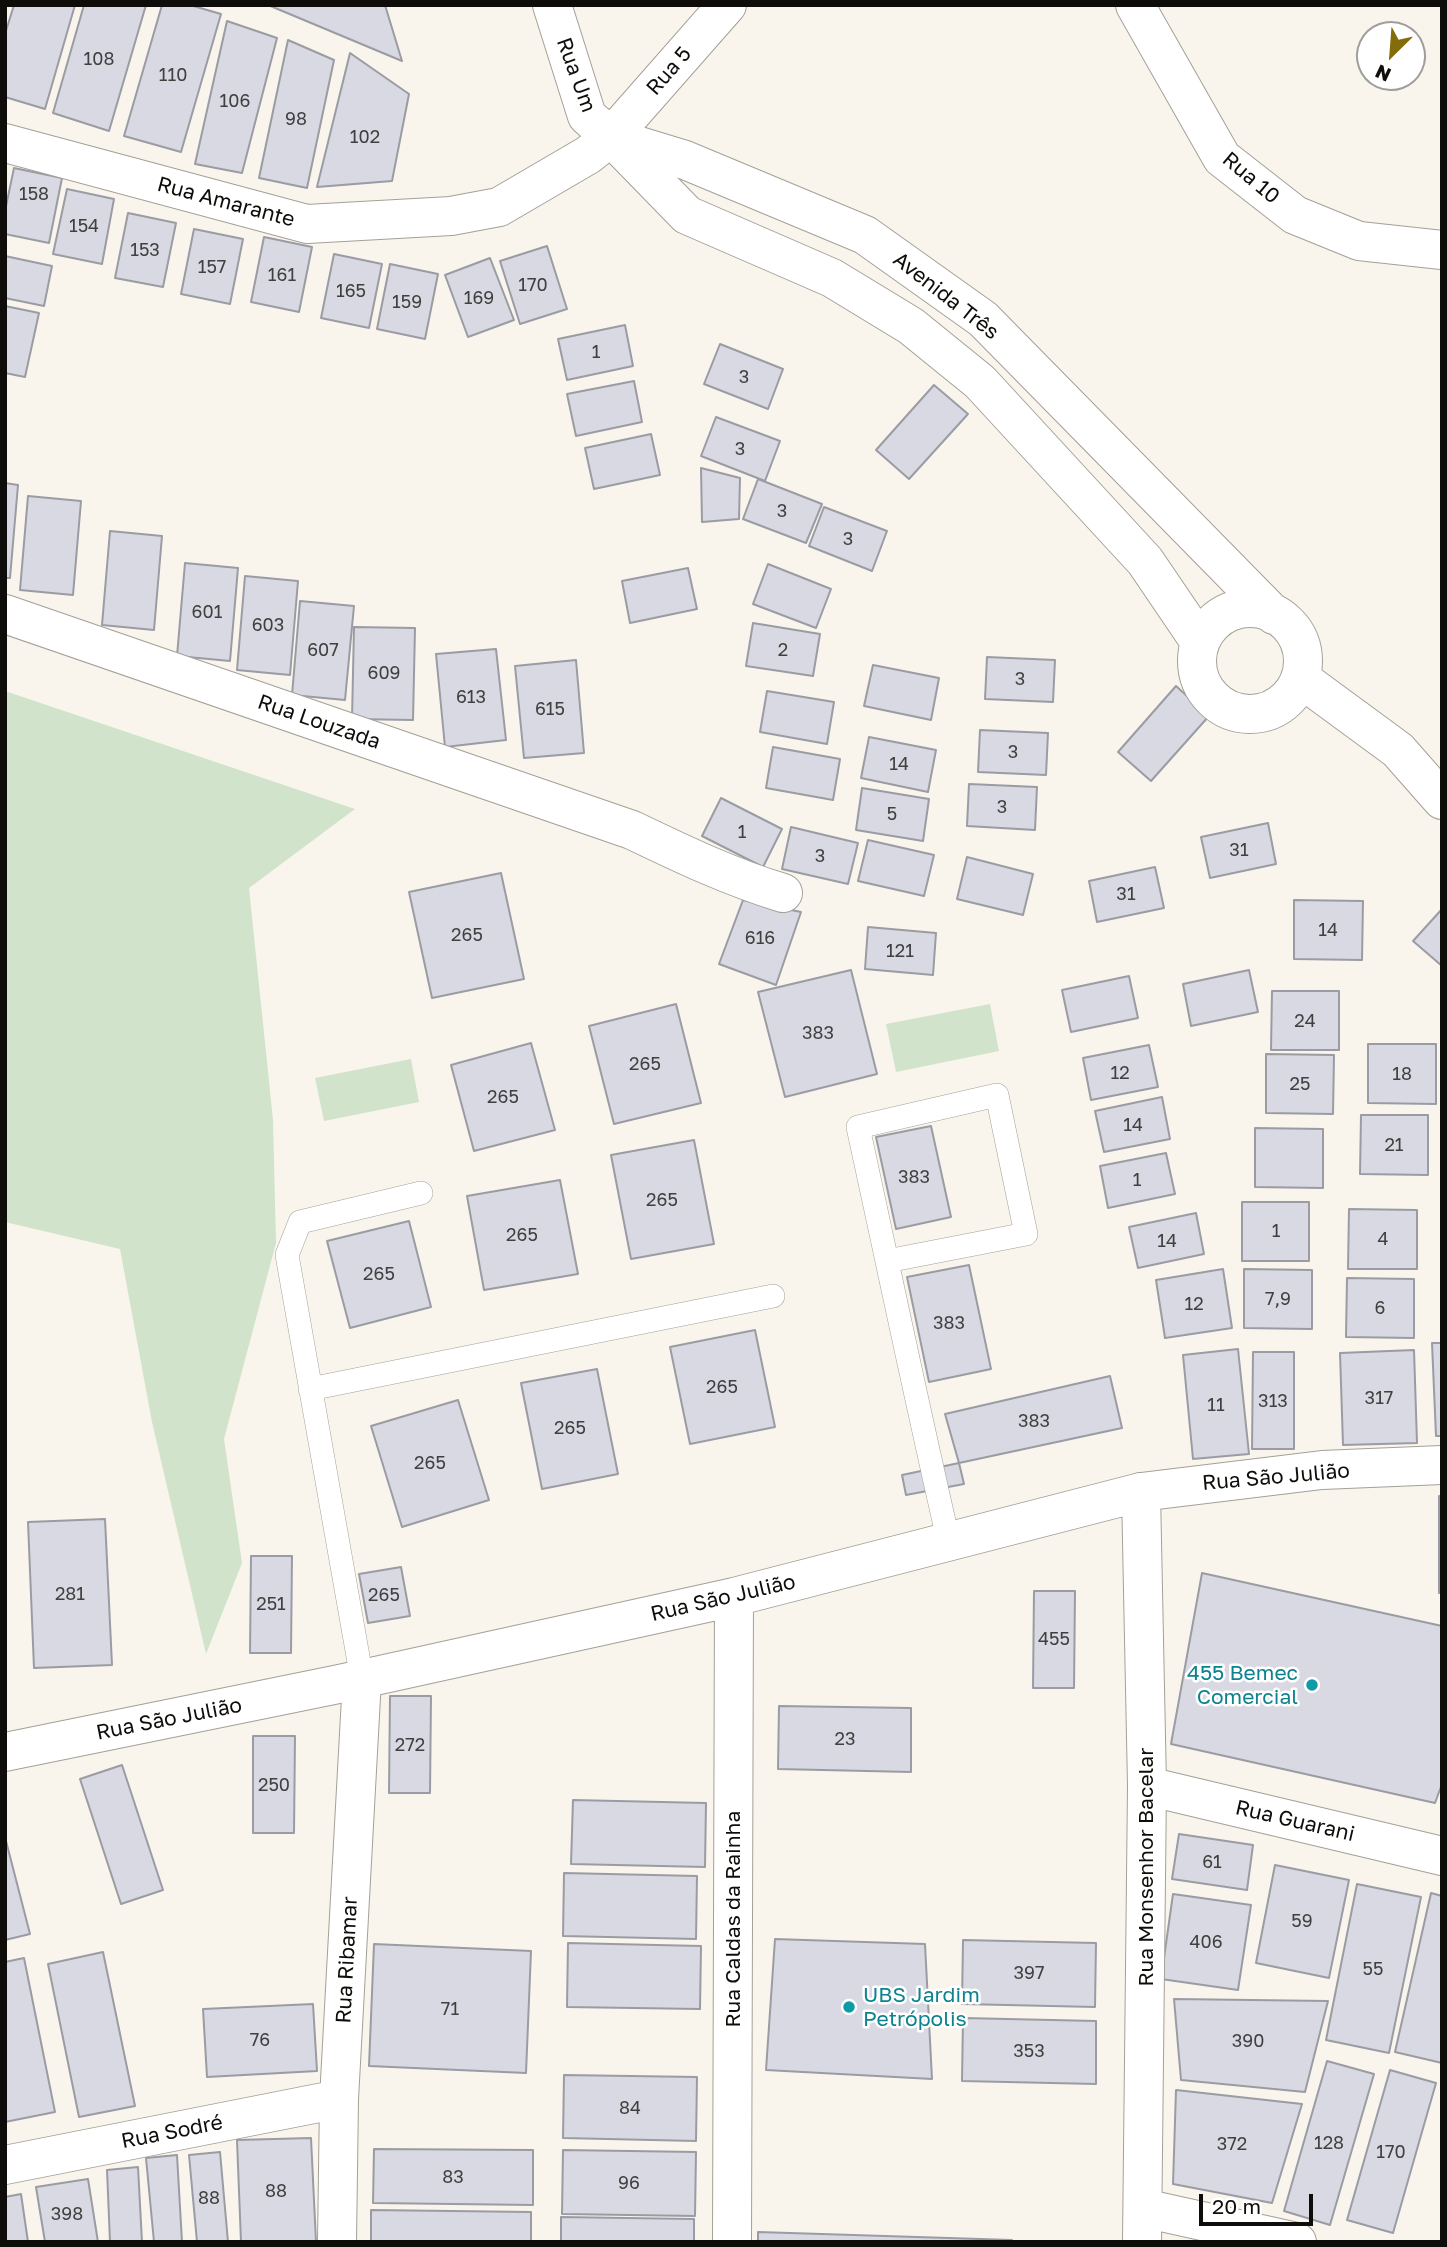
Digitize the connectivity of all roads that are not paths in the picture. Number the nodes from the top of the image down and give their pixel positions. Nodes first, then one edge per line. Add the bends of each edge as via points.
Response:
1 (552, 5) edge
2 (727, 5) edge
3 (1135, 5) edge
4 (599, 127) junction
5 (5, 143) edge
6 (1442, 250) edge
7 (5, 614) edge
8 (1274, 615) junction
9 (1200, 642) junction
10 (1300, 678) junction
11 (1442, 800) edge
12 (783, 893) dead end
13 (421, 1193) dead end
14 (887, 1261) junction
15 (773, 1296) dead end
16 (310, 1389) junction
17 (1442, 1465) edge
18 (1142, 1492) junction
19 (949, 1543) junction
20 (734, 1597) junction
21 (362, 1679) junction
22 (5, 1752) edge
23 (1147, 1786) junction
24 (1442, 1856) edge
25 (339, 2099) junction
26 (5, 2165) edge
27 (1143, 2225) edge
28 (337, 2242) edge
29 (732, 2242) edge
30 (1297, 2242) edge

1 - 4 street, Rua Um
2 - 4 street, Rua 5
3 - 6 street, Rua 10 via 1222,158 1295,215 1359,241
4 - 5 street, Rua Amarante via 588,155 499,207 451,216 307,224
4 - 8 street, Avenida Três via 865,235 983,319
4 - 9 street via 687,215 832,278 911,326 980,382 1145,561
7 - 12 street, Rua Louzada via 632,830 687,857
8 - 9 street via 1258,609 1223,615
8 - 10 street, Avenida Três via 1293,631 1298,642 1303,659
9 - 10 street via 1198,676 1218,704 1233,712 1267,712 1282,704
10 - 11 street via 1398,750
13 - 16 lane via 300,1222 287,1255
14 - 14 lane via 858,1127 997,1095 1026,1234
14 - 19 lane
15 - 16 lane
16 - 21 lane
17 - 18 street, Rua São Julião via 1322,1471
18 - 19 street, Rua São Julião
18 - 23 street, Rua Monsenhor Bacelar
19 - 20 street, Rua São Julião
20 - 21 street, Rua São Julião
20 - 29 street, Rua Caldas da Rainha
21 - 22 street, Rua São Julião
21 - 25 street, Rua Ribamar
23 - 24 street, Rua Guarani
23 - 27 street, Rua Monsenhor Bacelar
25 - 26 street, Rua Sodré
25 - 28 street, Rua Ribamar
27 - 30 street

